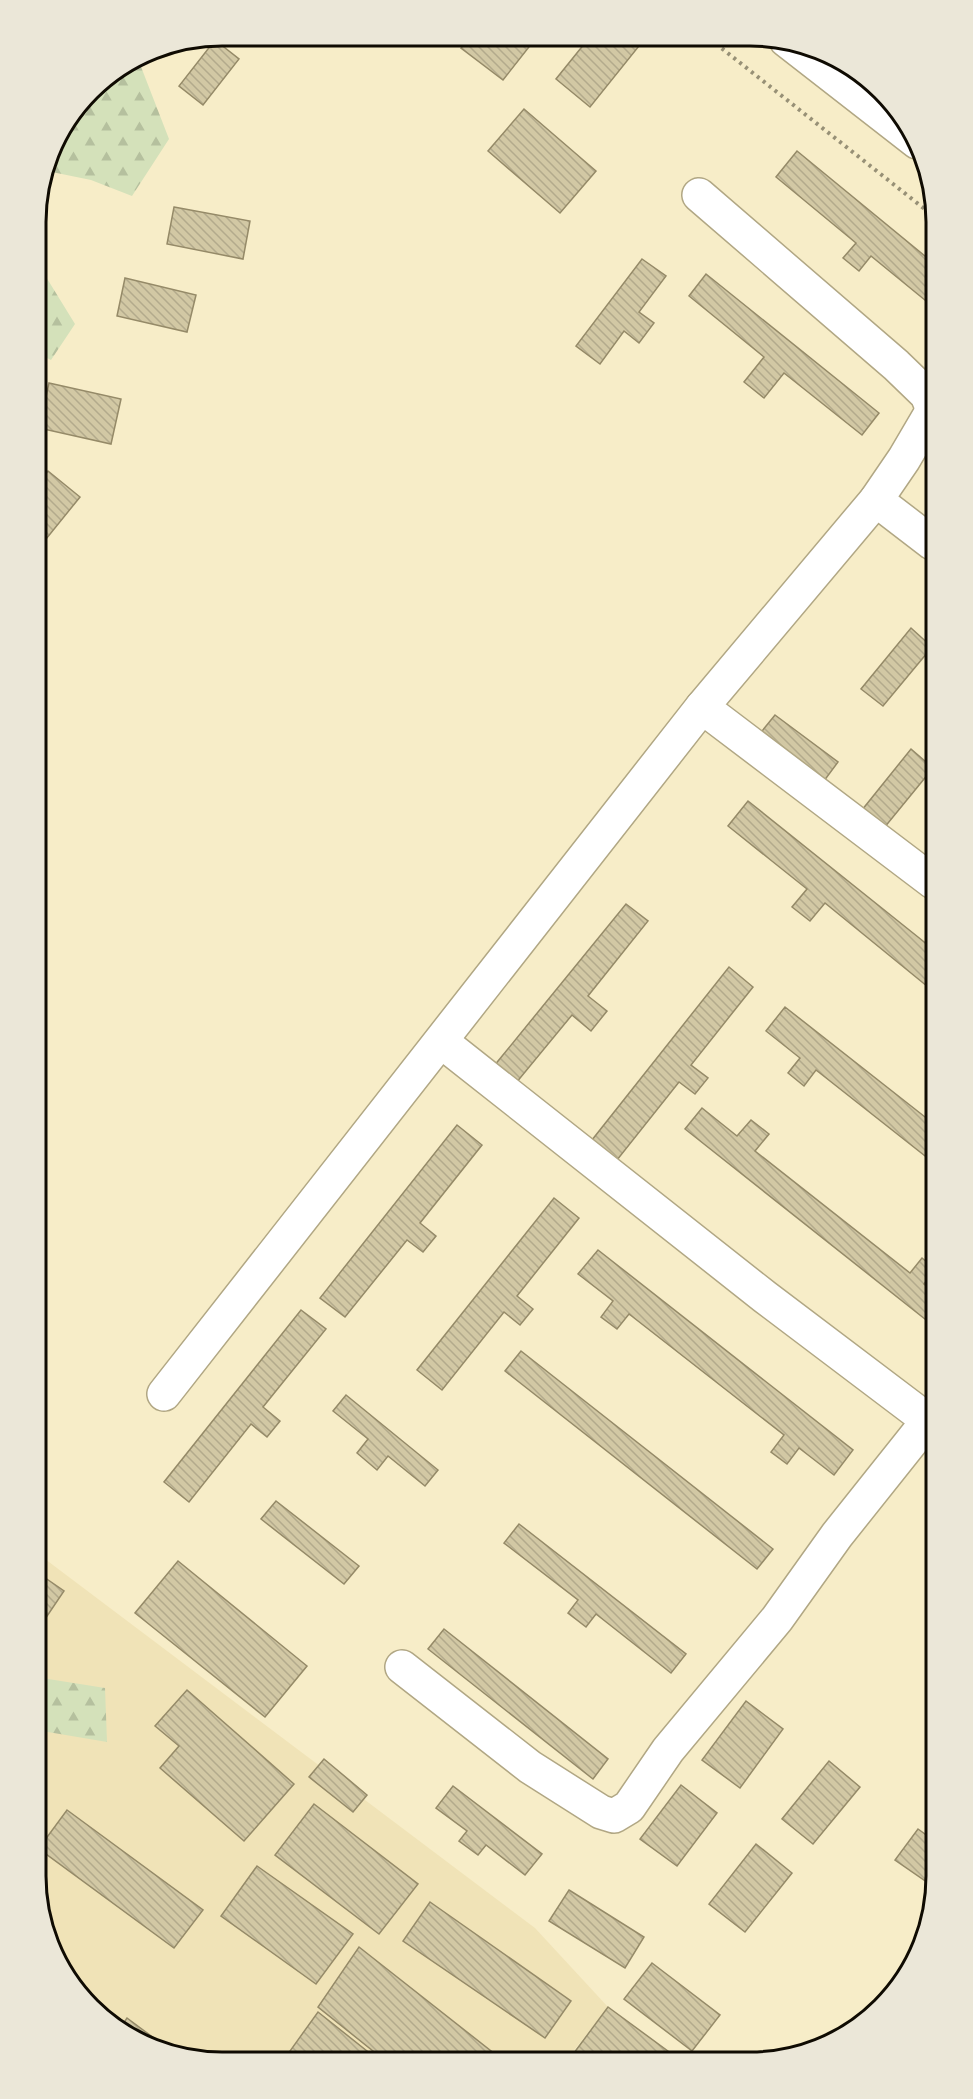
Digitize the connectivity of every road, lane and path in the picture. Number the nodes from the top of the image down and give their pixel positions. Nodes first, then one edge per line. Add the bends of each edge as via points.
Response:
1 (719, 46) edge
2 (808, 56) edge
3 (899, 127) edge
4 (699, 195) dead end
5 (925, 210) edge
6 (926, 394) edge
7 (926, 421) edge
8 (876, 500) junction
9 (926, 538) edge
10 (702, 707) junction
11 (926, 877) edge
12 (442, 1042) junction
13 (164, 1394) dead end
14 (926, 1413) edge
15 (926, 1424) edge
16 (402, 1666) dead end

1 - 5 path
2 - 3 main road
4 - 6 main road
7 - 8 main road
8 - 9 main road
8 - 10 main road
10 - 11 main road
10 - 12 main road
12 - 13 main road
12 - 14 main road via 765,1297
15 - 16 main road via 837,1535 777,1619 668,1750 629,1807 614,1816 601,1812 530,1767

